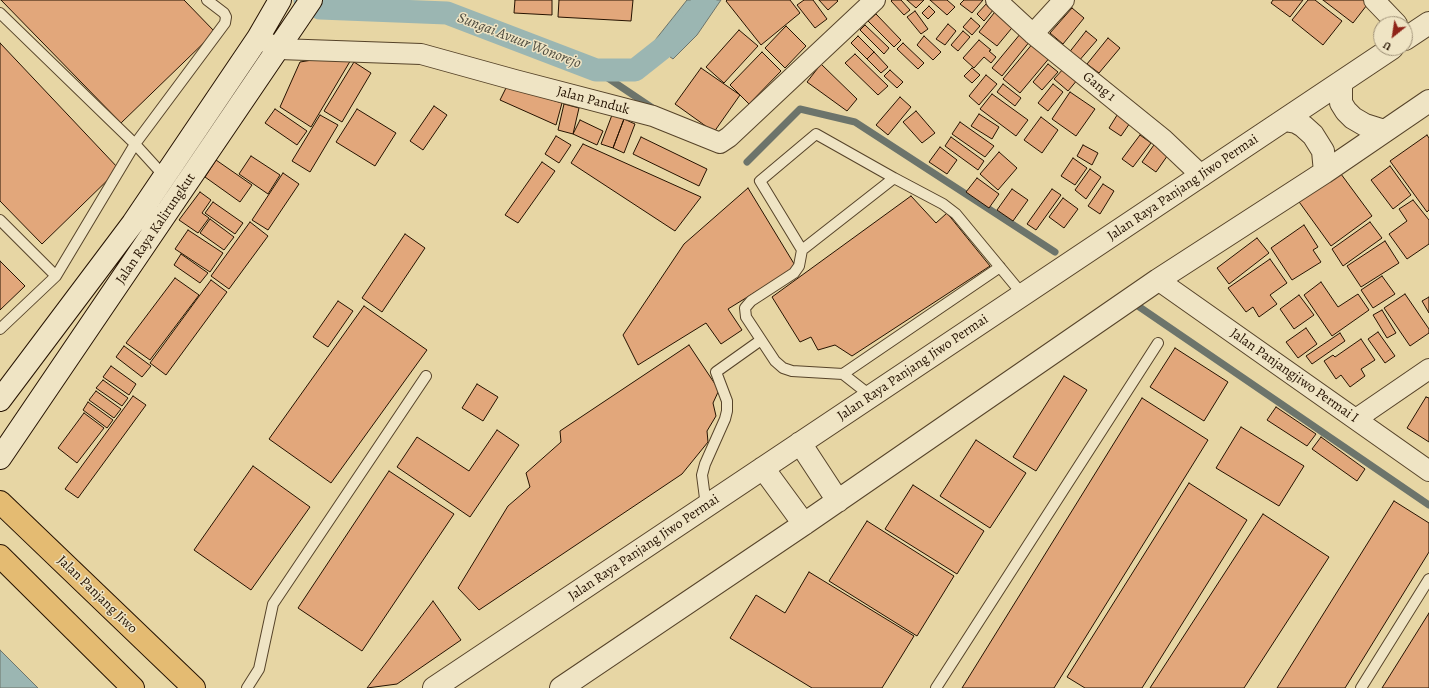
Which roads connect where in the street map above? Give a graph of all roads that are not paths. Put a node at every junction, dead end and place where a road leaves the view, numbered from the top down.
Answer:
1 (207, 0) edge
2 (280, 0) edge
3 (311, 0) edge
4 (875, 0) edge
5 (996, 0) edge
6 (1064, 0) edge
7 (1374, 0) edge
8 (0, 13) edge
9 (1386, 16) edge
10 (1429, 24) edge
11 (1413, 31) edge
12 (261, 33) junction
13 (1033, 34) junction
14 (282, 45) junction
15 (1375, 56) edge
16 (1341, 82) junction
17 (1429, 101) edge
18 (1285, 120) junction
19 (1384, 131) junction
20 (135, 144) junction
21 (1325, 172) junction
22 (1202, 176) junction
23 (165, 177) junction
24 (894, 178) junction
25 (0, 220) edge
26 (802, 250) junction
27 (1000, 267) junction
28 (56, 276) junction
29 (1158, 280) junction
30 (1023, 295) junction
31 (0, 329) edge
32 (761, 340) junction
33 (1158, 342) dead end
34 (1429, 369) edge
35 (843, 374) junction
36 (426, 376) dead end
37 (871, 396) junction
38 (0, 400) edge
39 (1356, 420) junction
40 (800, 443) junction
41 (0, 458) edge
42 (763, 468) junction
43 (1429, 471) edge
44 (838, 501) junction
45 (0, 502) edge
46 (706, 506) junction
47 (804, 524) junction
48 (0, 556) edge
49 (1429, 580) edge
50 (133, 688) edge
51 (194, 688) edge
52 (247, 688) edge
53 (434, 688) edge
54 (561, 688) edge
55 (936, 688) edge
56 (1361, 688) edge

1 - 20 lane
2 - 12 street, Jalan Raya Kalirungkut
3 - 14 street, Jalan Raya Kalirungkut
4 - 14 street, Jalan Panduk
5 - 13 street, Gang 1
6 - 13 street
7 - 9 street
8 - 20 lane
10 - 11 street, Jalan Raya Panjang Jiwo Permai
12 - 14 street, Jalan Panduk
12 - 23 street, Jalan Raya Kalirungkut
13 - 22 street, Gang 1
14 - 41 street, Jalan Raya Kalirungkut
15 - 16 street, Jalan Raya Panjang Jiwo Permai
16 - 18 street, Jalan Raya Panjang Jiwo Permai
16 - 19 street
17 - 19 street
18 - 21 street
18 - 22 street, Jalan Raya Panjang Jiwo Permai
19 - 21 street
20 - 23 lane
20 - 28 lane
21 - 29 street
22 - 30 street, Jalan Raya Panjang Jiwo Permai
23 - 38 street, Jalan Raya Kalirungkut
24 - 26 lane
24 - 26 lane
24 - 27 lane
25 - 28 lane
26 - 32 lane
27 - 30 lane
27 - 35 lane
28 - 31 lane
29 - 39 street, Jalan Panjangjiwo Permai I
29 - 44 street
30 - 37 street, Jalan Raya Panjang Jiwo Permai
32 - 35 lane
32 - 46 lane
33 - 55 lane
34 - 39 street
35 - 37 lane
36 - 52 lane
37 - 40 street, Jalan Raya Panjang Jiwo Permai
39 - 43 street, Jalan Panjangjiwo Permai I
40 - 42 street, Jalan Raya Panjang Jiwo Permai
40 - 44 street
42 - 46 street, Jalan Raya Panjang Jiwo Permai
42 - 47 street
44 - 47 street
45 - 51 main road, Jalan Panjang Jiwo
46 - 53 street, Jalan Raya Panjang Jiwo Permai
47 - 54 street
48 - 50 main road
49 - 56 lane

